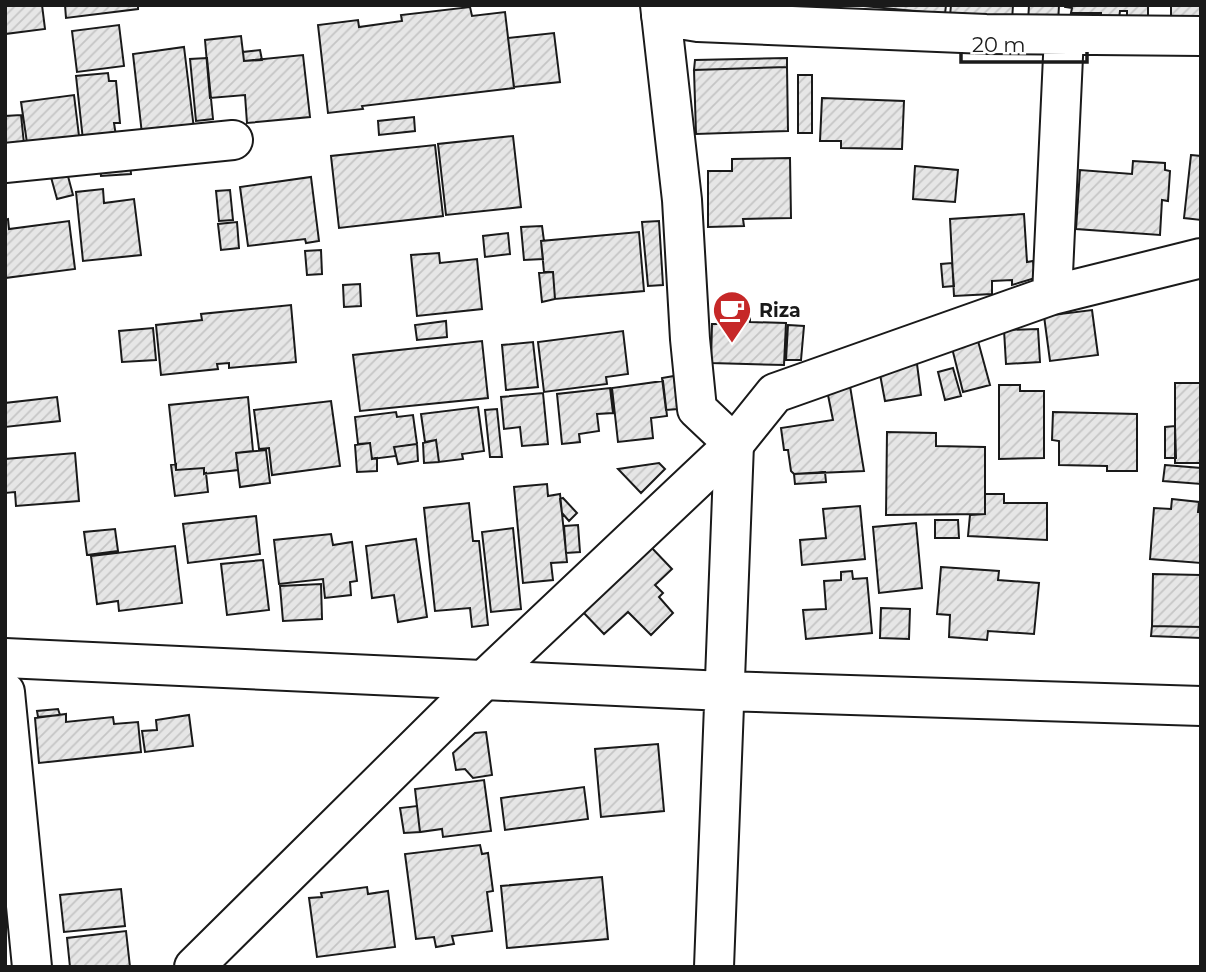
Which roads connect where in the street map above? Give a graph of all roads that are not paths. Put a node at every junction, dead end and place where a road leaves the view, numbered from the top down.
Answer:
1 (660, 11) edge
2 (1158, 20) edge
3 (1064, 35) junction
4 (1201, 36) edge
5 (233, 141) dead end
6 (5, 163) edge
7 (1201, 258) edge
8 (1052, 295) junction
9 (734, 444) junction
10 (5, 658) edge
11 (484, 680) junction
12 (724, 691) junction
13 (5, 692) edge
14 (1201, 706) edge
15 (32, 967) edge
16 (194, 967) edge
17 (714, 967) edge

1 - 3 street
1 - 9 street
2 - 3 street
2 - 4 street
3 - 8 street
5 - 6 street
7 - 8 street
8 - 9 street
9 - 11 street
9 - 12 street
10 - 11 street
11 - 12 street
11 - 16 street
12 - 14 street
12 - 17 street
13 - 15 street

